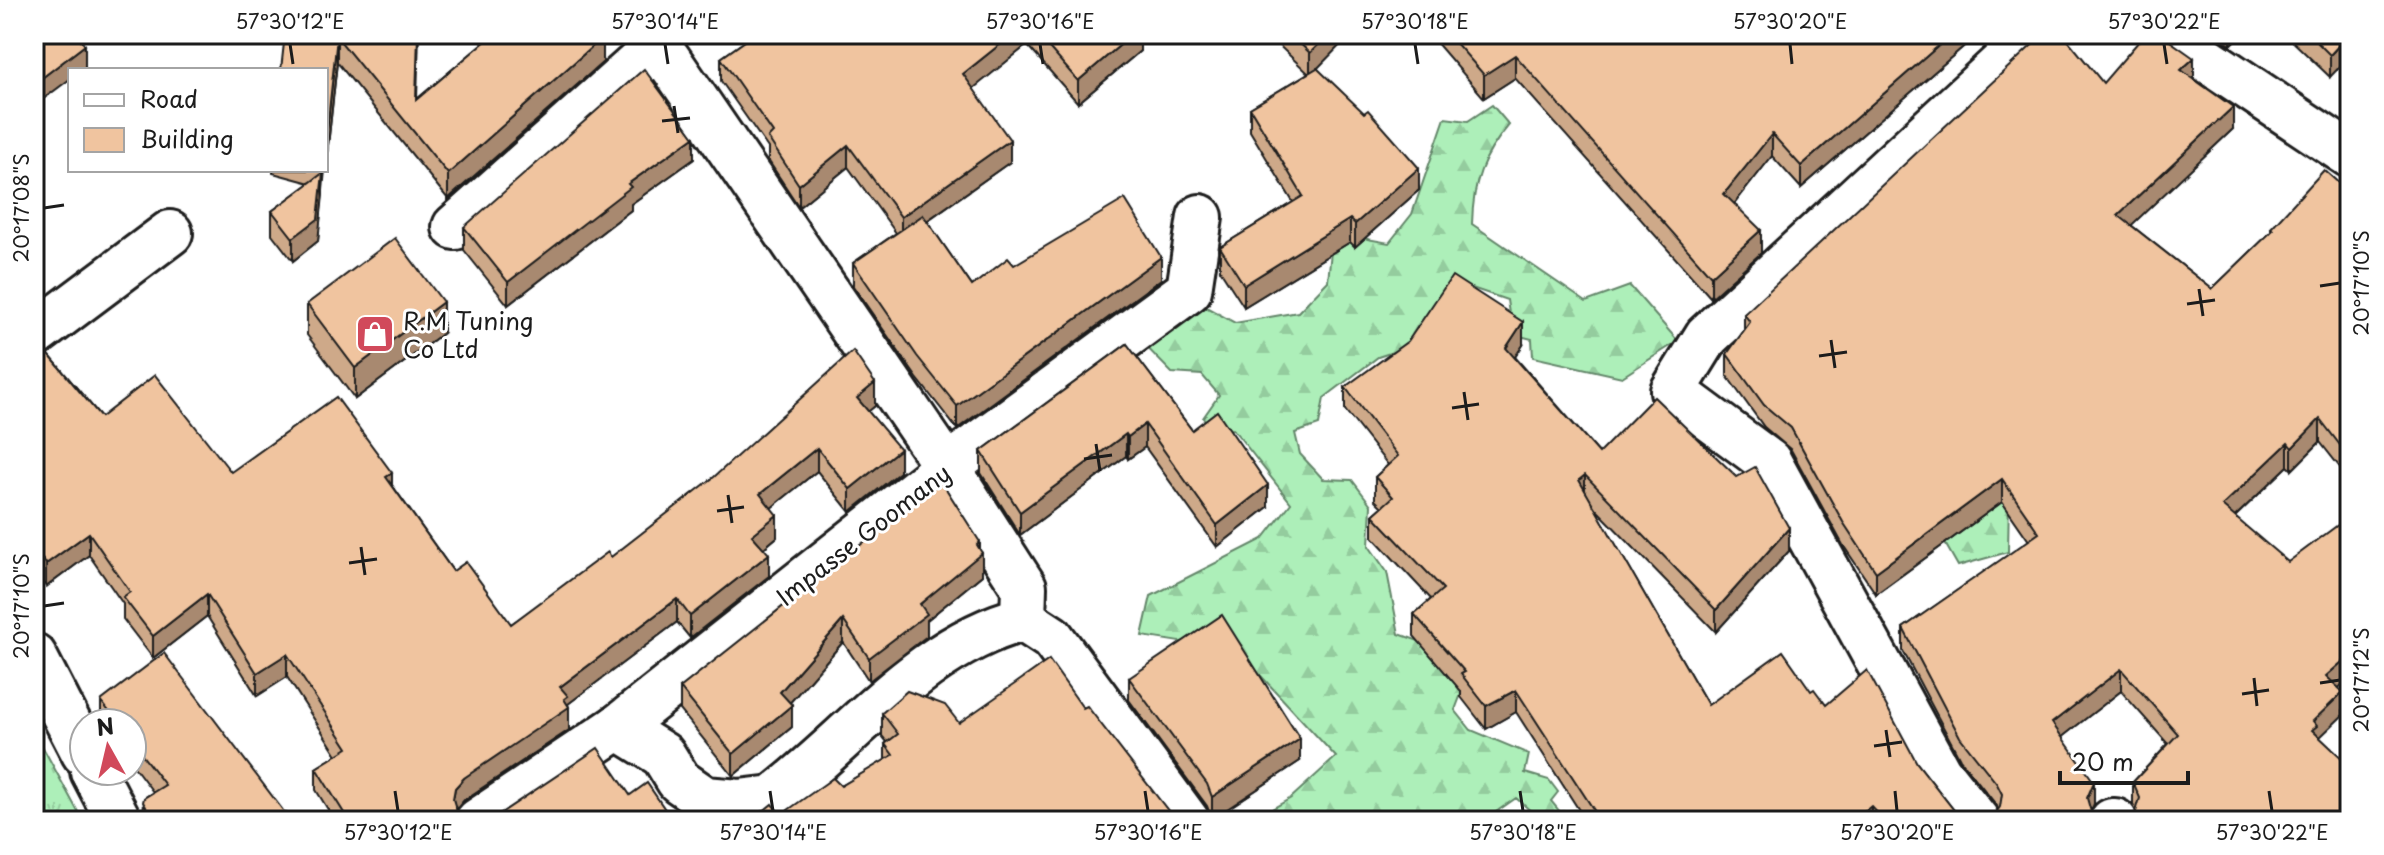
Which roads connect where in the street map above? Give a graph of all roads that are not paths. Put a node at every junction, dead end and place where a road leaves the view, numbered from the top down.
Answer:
1 (2034, 34) edge
2 (2169, 34) edge
3 (2350, 155) edge
4 (1200, 217) dead end
5 (455, 227) dead end
6 (170, 233) dead end
7 (34, 335) edge
8 (947, 467) junction
9 (1023, 619) junction
10 (35, 661) edge
11 (68, 723) edge
12 (618, 727) junction
13 (101, 787) edge
14 (119, 821) edge
15 (478, 821) edge
16 (1187, 821) edge
17 (1977, 821) edge

1 - 17 street
2 - 3 street
4 - 8 street, Impasse Goomany
5 - 8 street
6 - 7 street
8 - 9 street
8 - 12 street, Impasse Goomany
9 - 12 street
9 - 16 street
10 - 11 street
12 - 15 street, Impasse Goomany
13 - 14 street

